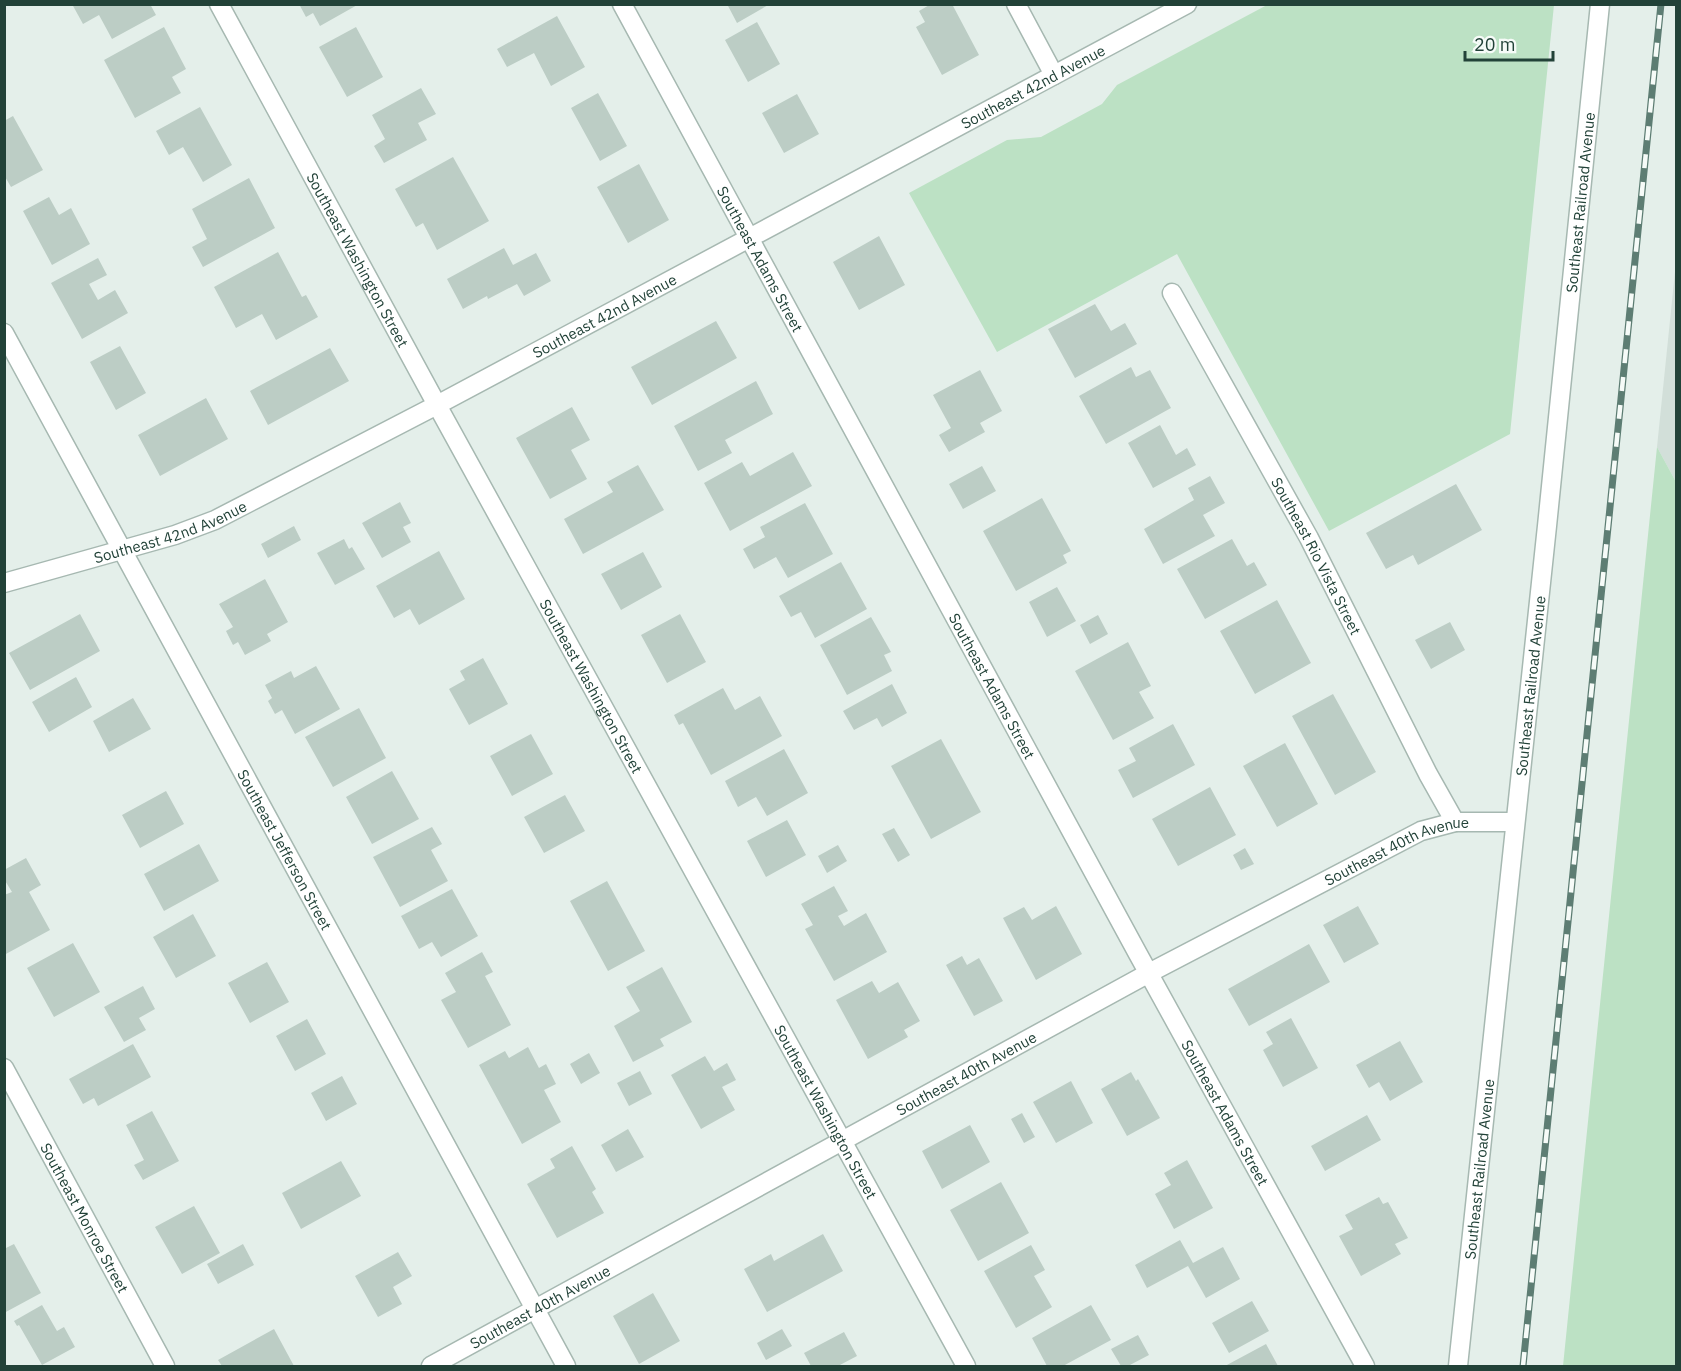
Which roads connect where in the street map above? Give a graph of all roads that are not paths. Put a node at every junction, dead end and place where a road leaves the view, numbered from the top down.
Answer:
1 (219, 4) edge
2 (622, 4) edge
3 (1016, 4) edge
4 (1187, 4) edge
5 (1600, 4) edge
6 (1054, 75) junction
7 (750, 238) junction
8 (1172, 293) dead end
9 (4, 333) edge
10 (437, 405) junction
11 (122, 550) junction
12 (4, 583) edge
13 (1455, 822) junction
14 (1515, 822) junction
15 (1149, 973) junction
16 (4, 1068) edge
17 (843, 1141) junction
18 (535, 1308) junction
19 (165, 1366) edge
20 (431, 1366) edge
21 (566, 1366) edge
22 (966, 1366) edge
23 (1365, 1366) edge
24 (1458, 1366) edge

1 - 10 street, Southeast Washington Street
2 - 7 street, Southeast Adams Street
3 - 6 street
4 - 6 street, Southeast 42nd Avenue
5 - 14 street, Southeast Railroad Avenue
6 - 7 street, Southeast 42nd Avenue
7 - 10 street, Southeast 42nd Avenue
7 - 15 street, Southeast Adams Street
8 - 13 street, Southeast Rio Vista Street
9 - 11 street, Southeast Jefferson Street
10 - 11 street, Southeast 42nd Avenue
10 - 17 street, Southeast Washington Street
11 - 12 street, Southeast 42nd Avenue
11 - 18 street, Southeast Jefferson Street
13 - 14 street, Southeast 40th Avenue
13 - 15 street, Southeast 40th Avenue
14 - 24 street, Southeast Railroad Avenue
15 - 17 street, Southeast 40th Avenue
15 - 23 street, Southeast Adams Street
16 - 19 street, Southeast Monroe Street
17 - 18 street, Southeast 40th Avenue
17 - 22 street, Southeast Washington Street
18 - 20 street, Southeast 40th Avenue
18 - 21 street, Southeast Jefferson Street

